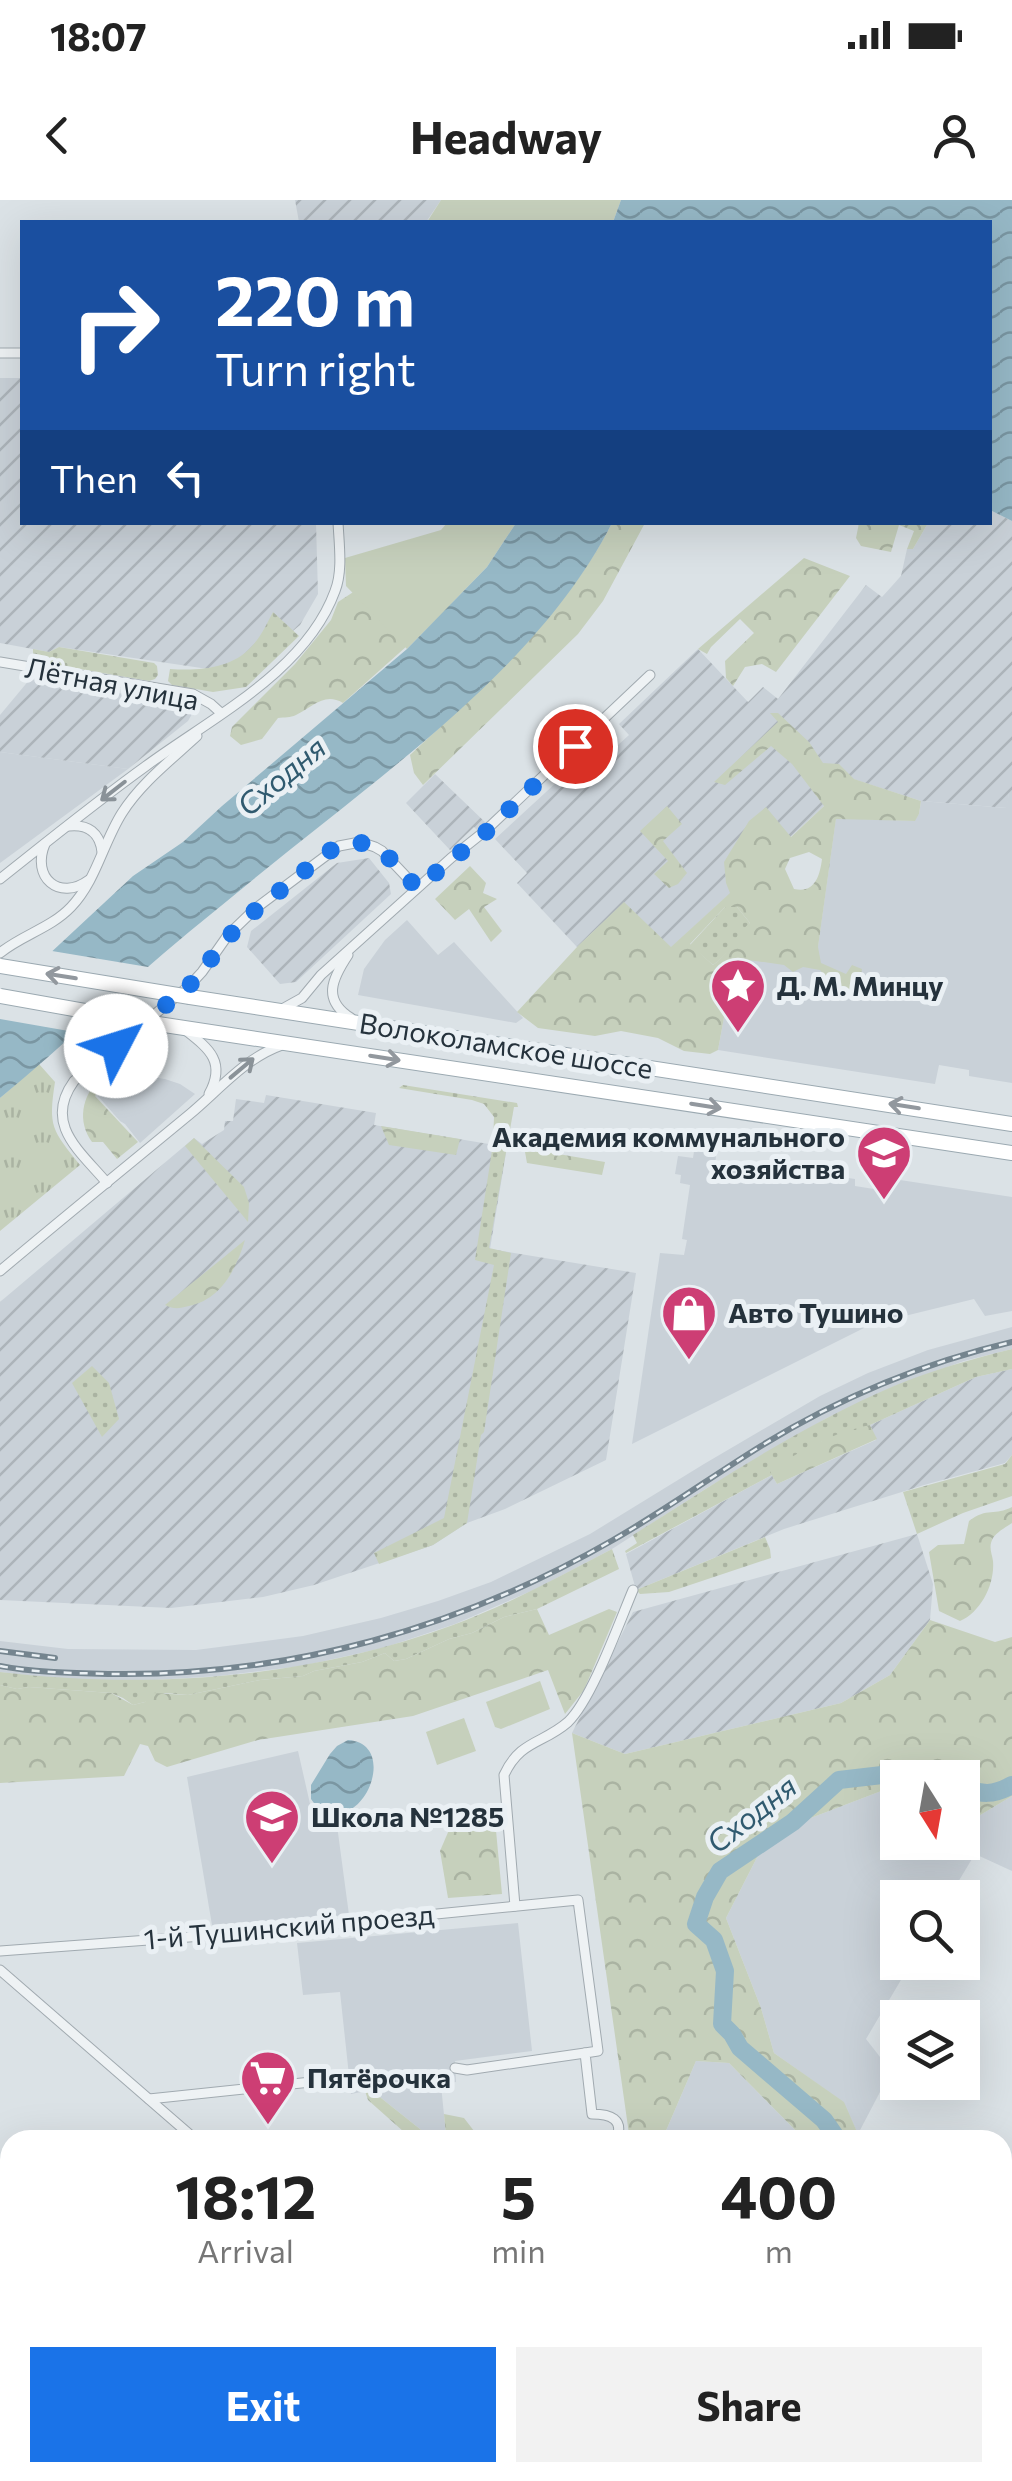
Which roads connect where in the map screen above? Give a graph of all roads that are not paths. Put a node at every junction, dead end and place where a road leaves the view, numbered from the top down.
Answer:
1 (338, 525) edge
2 (0, 662) edge
3 (650, 675) dead end
4 (220, 714) junction
5 (67, 826) junction
6 (44, 844) junction
7 (102, 855) junction
8 (91, 878) junction
9 (0, 879) edge
10 (417, 888) junction
11 (354, 944) junction
12 (0, 953) edge
13 (0, 966) edge
14 (0, 996) edge
15 (276, 1011) junction
16 (366, 1024) junction
17 (183, 1028) junction
18 (288, 1043) junction
19 (202, 1104) junction
20 (1012, 1121) edge
21 (1012, 1153) edge
22 (106, 1183) junction
23 (0, 1271) edge
24 (633, 1590) dead end
25 (515, 1906) junction
26 (0, 1950) edge
27 (0, 1970) edge
28 (585, 2053) junction
29 (455, 2068) dead end
30 (350, 2078) dead end
31 (150, 2099) junction
32 (185, 2130) edge
33 (620, 2130) edge

1 - 4 street
2 - 4 street, Лётная улица
3 - 10 street
4 -> 5 street
4 - 7 street
5 - 6 street
5 - 7 street
6 - 8 street
6 - 9 street
7 - 8 street
8 - 12 street
10 - 11 street
10 - 22 street
11 - 15 street
11 - 16 street
15 -> 13 main road, Волоколамское шоссе, bridge
14 - 17 main road, Волоколамское шоссе, bridge
15 - 16 main road, Волоколамское шоссе
20 -> 16 main road, Волоколамское шоссе
17 - 18 main road, Волоколамское шоссе
17 - 19 street
19 -> 18 street
18 -> 21 main road, Волоколамское шоссе
19 - 22 street
22 - 23 street
24 - 25 street
25 - 26 street, 1-й Тушинский проезд
25 - 28 street, 1-й Тушинский проезд
27 - 31 street
28 - 29 street
28 - 33 street
30 - 31 street
31 - 32 street

